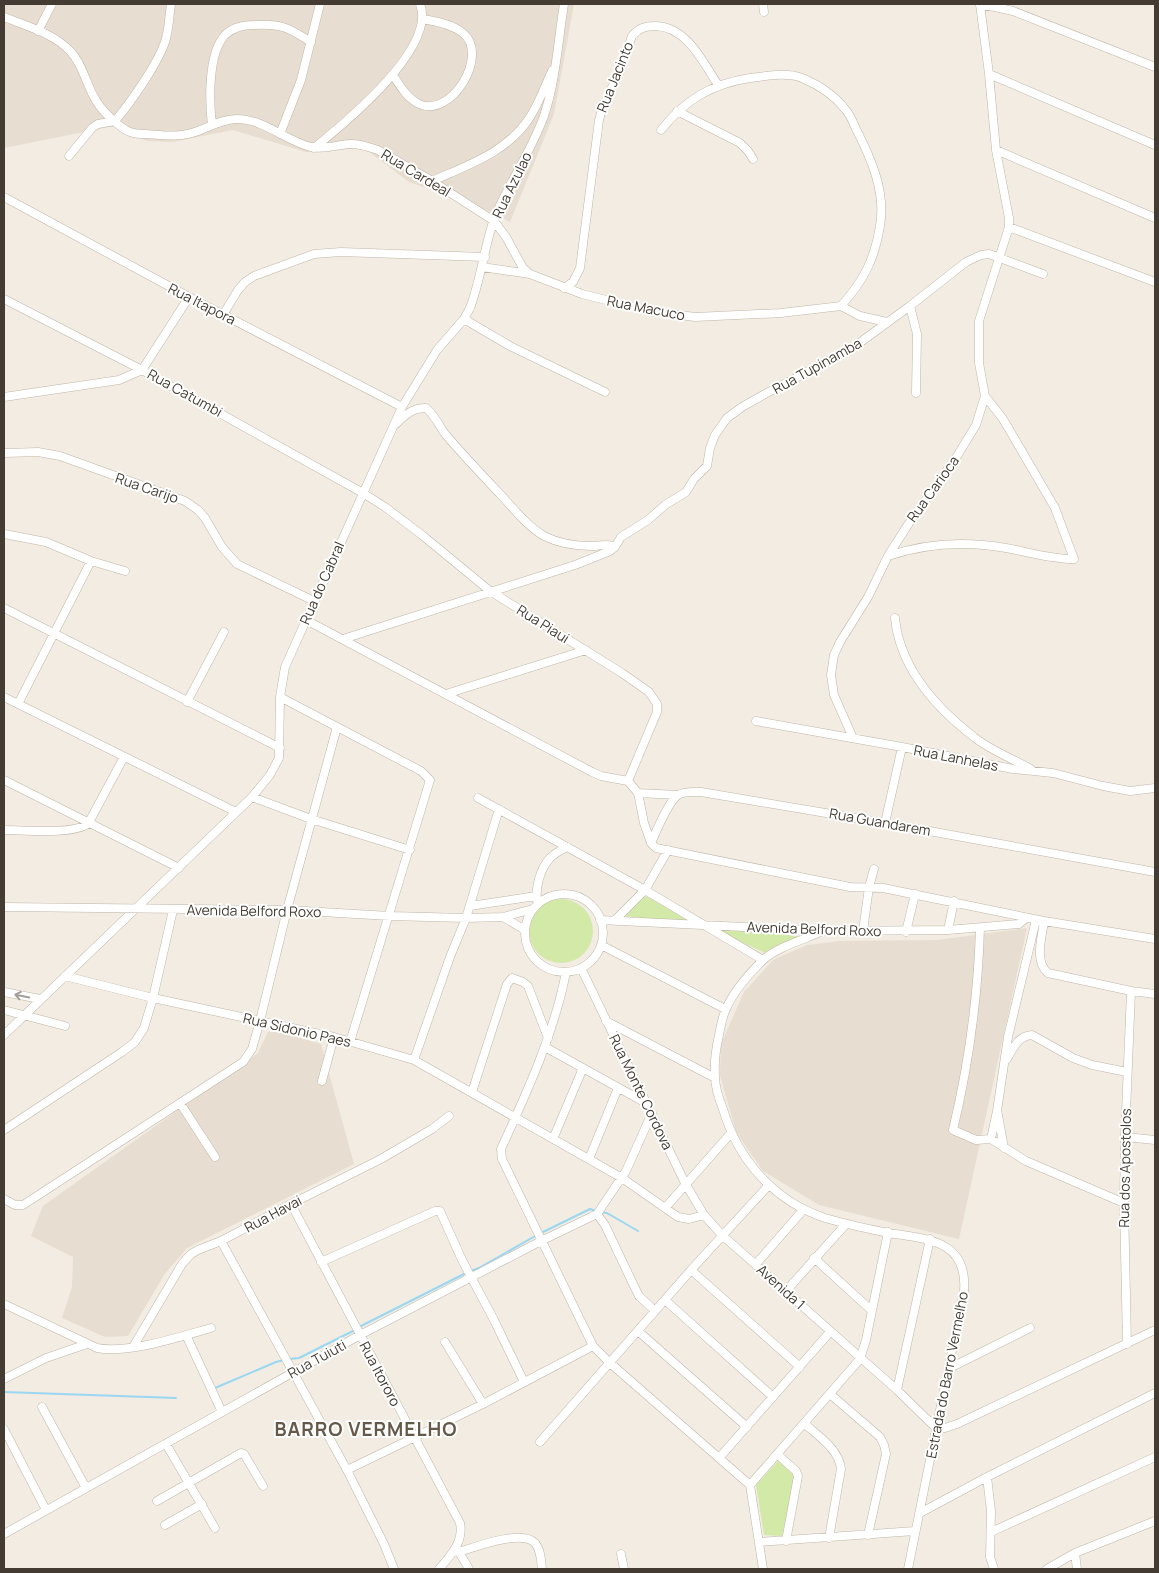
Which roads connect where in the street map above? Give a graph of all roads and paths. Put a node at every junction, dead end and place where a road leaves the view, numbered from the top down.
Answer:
1 (52, 4) edge
2 (170, 4) edge
3 (320, 4) edge
4 (421, 4) edge
5 (564, 4) edge
6 (980, 5) edge
7 (4, 17) edge
8 (422, 19) junction
9 (38, 31) junction
10 (311, 42) junction
11 (555, 64) junction
12 (1155, 67) edge
13 (989, 74) junction
14 (393, 76) junction
15 (718, 85) junction
16 (677, 111) junction
17 (115, 121) junction
18 (212, 124) junction
19 (661, 130) dead end
20 (280, 134) junction
21 (1155, 145) edge
22 (314, 148) junction
23 (996, 150) junction
24 (69, 156) dead end
25 (753, 160) dead end
26 (432, 181) junction
27 (4, 197) edge
28 (1155, 218) edge
29 (494, 221) junction
30 (1009, 227) junction
31 (485, 257) junction
32 (998, 258) junction
33 (482, 266) junction
34 (530, 274) junction
35 (1043, 274) dead end
36 (1155, 282) edge
37 (564, 288) junction
38 (189, 298) junction
39 (4, 299) edge
40 (14, 304) junction
41 (841, 306) junction
42 (910, 306) junction
43 (4, 308) edge
44 (223, 315) junction
45 (464, 319) junction
46 (887, 322) junction
47 (142, 370) junction
48 (605, 392) dead end
49 (916, 393) dead end
50 (986, 396) junction
51 (4, 397) edge
52 (402, 407) junction
53 (392, 429) junction
54 (4, 453) edge
55 (363, 493) junction
56 (4, 534) edge
57 (615, 547) junction
58 (888, 556) junction
59 (91, 561) junction
60 (125, 571) dead end
61 (490, 591) junction
62 (314, 601) junction
63 (4, 608) edge
64 (895, 618) dead end
65 (306, 620) junction
66 (224, 632) dead end
67 (53, 633) junction
68 (343, 638) junction
69 (586, 650) junction
70 (446, 694) junction
71 (4, 697) edge
72 (280, 697) junction
73 (188, 702) junction
74 (18, 704) junction
75 (756, 721) dead end
76 (337, 728) junction
77 (854, 738) junction
78 (902, 747) junction
79 (280, 748) junction
80 (124, 757) junction
81 (1032, 770) junction
82 (4, 780) edge
83 (628, 781) junction
84 (1155, 788) edge
85 (638, 792) junction
86 (678, 795) junction
87 (252, 797) junction
88 (478, 798) dead end
89 (499, 810) junction
90 (236, 812) junction
91 (311, 819) junction
92 (885, 823) junction
93 (88, 824) junction
94 (4, 830) edge
95 (651, 843) junction
96 (567, 847) junction
97 (410, 850) junction
98 (668, 850) junction
99 (179, 868) junction
100 (874, 869) dead end
101 (1155, 872) edge
102 (869, 888) junction
103 (645, 890) junction
104 (915, 894) junction
105 (954, 901) junction
106 (536, 903) junction
107 (470, 906) junction
108 (4, 907) edge
109 (135, 909) junction
110 (173, 910) junction
111 (287, 910) junction
112 (390, 916) junction
113 (504, 917) junction
114 (466, 918) junction
115 (1026, 918) junction
116 (600, 920) junction
117 (615, 920) junction
118 (1040, 921) junction
119 (701, 924) junction
120 (980, 928) junction
121 (525, 930) junction
122 (948, 930) junction
123 (824, 931) junction
124 (863, 931) junction
125 (906, 932) junction
126 (1155, 939) edge
127 (601, 945) junction
128 (763, 960) junction
129 (581, 968) junction
130 (566, 972) junction
131 (65, 976) junction
132 (1131, 991) junction
133 (4, 992) edge
134 (1155, 994) edge
135 (153, 998) junction
136 (40, 999) junction
137 (725, 1009) junction
138 (4, 1010) edge
139 (25, 1015) junction
140 (260, 1020) junction
141 (606, 1020) junction
142 (65, 1026) dead end
143 (4, 1035) edge
144 (334, 1037) junction
145 (548, 1038) junction
146 (350, 1042) junction
147 (544, 1047) junction
148 (414, 1060) junction
149 (1005, 1062) junction
150 (583, 1068) junction
151 (1128, 1072) junction
152 (715, 1078) junction
153 (322, 1081) dead end
154 (618, 1088) junction
155 (472, 1092) junction
156 (180, 1103) junction
157 (647, 1103) junction
158 (998, 1111) junction
159 (652, 1113) junction
160 (449, 1116) dead end
161 (515, 1118) junction
162 (4, 1130) edge
163 (731, 1133) junction
164 (1125, 1137) junction
165 (553, 1139) junction
166 (991, 1139) junction
167 (1155, 1140) edge
168 (1004, 1148) junction
169 (215, 1156) dead end
170 (589, 1159) junction
171 (622, 1178) junction
172 (685, 1183) junction
173 (769, 1185) junction
174 (4, 1199) edge
175 (1124, 1203) junction
176 (291, 1204) junction
177 (666, 1207) junction
178 (804, 1209) junction
179 (599, 1211) junction
180 (704, 1214) junction
181 (846, 1224) junction
182 (888, 1232) junction
183 (722, 1235) junction
184 (540, 1238) junction
185 (930, 1239) junction
186 (221, 1241) junction
187 (814, 1258) junction
188 (322, 1262) junction
189 (756, 1264) junction
190 (691, 1270) junction
191 (469, 1273) junction
192 (786, 1291) junction
193 (665, 1300) junction
194 (4, 1304) edge
195 (871, 1310) junction
196 (655, 1311) junction
197 (211, 1328) dead end
198 (1030, 1328) dead end
199 (1155, 1330) edge
200 (638, 1331) junction
201 (358, 1332) junction
202 (830, 1332) junction
203 (186, 1335) junction
204 (445, 1342) dead end
205 (87, 1344) junction
206 (1127, 1344) junction
207 (592, 1346) junction
208 (134, 1347) junction
209 (860, 1358) junction
210 (610, 1363) junction
211 (800, 1367) junction
212 (948, 1369) junction
213 (292, 1372) junction
214 (4, 1379) edge
215 (524, 1382) junction
216 (897, 1390) junction
217 (1155, 1393) edge
218 (830, 1394) junction
219 (773, 1397) junction
220 (483, 1404) junction
221 (42, 1408) dead end
222 (222, 1412) junction
223 (804, 1423) junction
224 (747, 1427) junction
225 (4, 1429) edge
226 (937, 1429) junction
227 (414, 1439) junction
228 (540, 1442) dead end
229 (166, 1444) junction
230 (777, 1454) junction
231 (1155, 1457) edge
232 (719, 1458) junction
233 (347, 1470) junction
234 (987, 1477) junction
235 (188, 1482) junction
236 (750, 1485) junction
237 (263, 1486) dead end
238 (86, 1488) junction
239 (158, 1501) dead end
240 (202, 1504) junction
241 (46, 1510) junction
242 (920, 1513) junction
243 (1155, 1521) edge
244 (165, 1525) dead end
245 (215, 1528) dead end
246 (916, 1531) junction
247 (992, 1532) junction
248 (4, 1534) edge
249 (868, 1535) junction
250 (829, 1538) junction
251 (786, 1541) junction
252 (760, 1542) junction
253 (457, 1551) junction
254 (1075, 1553) junction
255 (620, 1554) dead end
256 (394, 1569) edge
257 (439, 1569) edge
258 (469, 1569) edge
259 (542, 1569) edge
260 (624, 1569) edge
261 (763, 1569) edge
262 (908, 1569) edge
263 (994, 1569) edge
264 (1046, 1569) edge
265 (1077, 1569) edge

1 - 9 street
2 - 17 street
3 - 10 street
4 - 8 street
5 - 11 street, Rua Azulao
6 - 12 street
6 - 13 street
7 - 9 street, Rua Cardeal
8 - 14 street
8 - 14 street
9 - 17 street, Rua Cardeal
10 - 18 street
10 - 20 street
11 - 26 street
11 - 29 street, Rua Azulao
13 - 21 street
13 - 23 street
14 - 22 street
15 - 16 street
15 - 37 street, Rua Jacinto
15 - 41 street
16 - 19 street
16 - 25 street
17 - 18 street, Rua Cardeal
17 - 24 street
18 - 20 street, Rua Cardeal
20 - 22 street, Rua Cardeal
22 - 26 street, Rua Cardeal
23 - 28 street
23 - 30 street
26 - 29 street, Rua Cardeal
27 - 38 street, Rua Itapora
29 - 31 street, Rua Azulao
29 - 34 street
30 - 32 street, Rua Carioca
30 - 36 street
31 - 33 street, Rua Azulao
31 - 44 street
32 - 35 street, Rua Tupinamba
32 - 42 street, Rua Tupinamba
32 - 50 street, Rua Carioca
33 - 34 street, Rua Macuco
33 - 45 street, Rua Azulao
34 - 37 street, Rua Macuco
37 - 41 street, Rua Macuco
38 - 44 street, Rua Itapora
38 - 47 street
39 - 40 street, Rua Catumbi
40 - 43 street
40 - 47 street, Rua Catumbi
41 - 46 street
42 - 46 street, Rua Tupinamba
42 - 49 street
44 - 52 street, Rua Itapora
45 - 48 street
45 - 52 street, Rua Azulao
46 - 57 street, Rua Tupinamba
47 - 51 street
47 - 55 street, Rua Catumbi
50 - 58 street, Rua Carioca
50 - 58 street
52 - 53 street, Rua do Cabral
53 - 55 street, Rua do Cabral
53 - 57 street
54 - 62 street, Rua Carijo
55 - 61 street, Rua Piaui
55 - 62 street, Rua do Cabral
56 - 59 street
57 - 61 street
58 - 77 street, Rua Carioca
59 - 60 street
59 - 67 street
61 - 68 street
61 - 69 street, Rua Piaui
62 - 65 street, Rua do Cabral
63 - 67 street
64 - 81 street
65 - 68 street
65 - 72 street, Rua do Cabral
66 - 73 street
67 - 73 street
67 - 74 street
68 - 70 street
69 - 70 street
69 - 83 street, Rua Piaui
70 - 83 street
71 - 74 street
72 - 76 street
72 - 79 street, Rua do Cabral
73 - 79 street
74 - 80 street
75 - 77 street, Rua Lanhelas
76 - 91 street
76 - 97 street
77 - 78 street, Rua Lanhelas
78 - 81 street, Rua Lanhelas
78 - 92 street
79 - 87 street, Rua do Cabral
80 - 90 street
80 - 93 street
81 - 84 street, Rua Lanhelas
82 - 93 street
83 - 85 street
85 - 86 street
85 - 95 street
86 - 92 street, Rua Guandarem
86 - 95 street
87 - 90 street
87 - 91 street
88 - 89 street
89 - 96 street
89 - 107 street
90 - 99 street
91 - 97 street
91 - 111 street
92 - 101 street, Rua Guandarem
93 - 94 street
93 - 99 street
95 - 98 street
96 - 103 street
96 - 106 street
97 - 112 street
98 - 102 street
98 - 103 street
99 - 109 street
100 - 102 street
102 - 104 street
102 - 124 street
103 - 117 street
103 - 119 street
104 - 105 street
104 - 125 street
105 - 115 street
105 - 122 street
106 - 107 street
106 - 113 street, Avenida Belford Roxo
106 - 116 street, Avenida Belford Roxo
106 - 121 street
107 - 114 street
108 - 109 street, Avenida Belford Roxo
109 - 110 street, Avenida Belford Roxo
109 - 131 street
110 - 111 street, Avenida Belford Roxo
110 - 135 street
111 - 112 street, Avenida Belford Roxo
111 - 140 street
112 - 114 street, Avenida Belford Roxo
112 - 146 street
113 - 114 street, Avenida Belford Roxo
113 - 121 street
114 - 148 street
115 - 118 street
115 - 120 street, Avenida Belford Roxo
116 - 117 street, Avenida Belford Roxo
116 - 127 street
117 - 119 street, Avenida Belford Roxo
118 - 126 street
118 - 132 street
118 - 149 street
119 - 123 street, Avenida Belford Roxo
119 - 128 street
120 - 122 street, Avenida Belford Roxo
120 - 166 street
121 - 130 street
122 - 125 street, Avenida Belford Roxo
123 - 124 street, Avenida Belford Roxo
123 - 128 street, Estrada do Barro Vermelho
124 - 125 street, Avenida Belford Roxo
127 - 129 street
127 - 137 street
128 - 137 street, Estrada do Barro Vermelho
129 - 130 street
129 - 141 street, Rua Monte Cordova
130 - 145 street
131 - 135 street, Rua Sidonio Paes
131 - 136 street
132 - 134 street
132 - 151 street, Rua dos Apostolos
136 -> 133 street
135 - 140 street, Rua Sidonio Paes
135 - 162 street
136 - 139 street
137 - 152 street, Estrada do Barro Vermelho
138 - 139 street
139 - 142 street
139 - 143 street
140 - 144 street, Rua Sidonio Paes
140 - 156 street
141 - 152 street
141 - 157 street, Rua Monte Cordova
144 - 146 street, Rua Sidonio Paes
144 - 153 street
145 - 147 street
145 - 155 street
146 - 148 street, Rua Sidonio Paes
147 - 150 street
147 - 161 street
148 - 155 street, Rua Sidonio Paes
149 - 151 street
149 - 158 street
150 - 154 street
150 - 165 street
151 - 164 street, Rua dos Apostolos
152 - 163 street, Estrada do Barro Vermelho
154 - 157 street
154 - 170 street
155 - 161 street, Rua Sidonio Paes
156 - 169 street
156 - 174 street
157 - 159 street, Rua Monte Cordova
158 - 166 street
158 - 168 street
159 - 171 street
159 - 172 street, Rua Monte Cordova
160 - 176 street, Rua Havai
161 - 165 street, Rua Sidonio Paes
161 - 184 street
163 - 172 street
163 - 173 street, Estrada do Barro Vermelho
164 - 167 street
164 - 175 street, Rua dos Apostolos
165 - 170 street, Rua Sidonio Paes
166 - 168 street
168 - 175 street
170 - 171 street, Rua Sidonio Paes
171 - 177 street, Rua Sidonio Paes
171 - 179 street
172 - 177 street
172 - 180 street, Rua Monte Cordova
173 - 178 street, Estrada do Barro Vermelho
173 - 183 street
175 - 206 street, Rua dos Apostolos
176 - 186 street, Rua Havai
176 - 188 street, Rua Itororo
177 - 180 street, Rua Sidonio Paes
178 - 181 street, Estrada do Barro Vermelho
178 - 189 street
179 - 184 street, Rua Tuiuti
179 - 196 street
180 - 183 street, Avenida 1
181 - 182 street, Estrada do Barro Vermelho
181 - 187 street
182 - 185 street, Estrada do Barro Vermelho
182 - 195 street
183 - 189 street, Avenida 1
183 - 190 street
184 - 191 street, Rua Tuiuti
184 - 207 street
185 - 212 street, Estrada do Barro Vermelho
185 - 216 street
186 - 208 street, Rua Havai
186 - 213 street
187 - 192 street
187 - 195 street
188 - 191 street
188 - 201 street, Rua Itororo
189 - 192 street, Avenida 1
190 - 193 street
190 - 211 street
191 - 201 street, Rua Tuiuti
191 - 215 street
192 - 202 street, Avenida 1
193 - 196 street
193 - 219 street
194 - 205 street
195 - 209 street
196 - 200 street
197 - 203 street
198 - 212 street
199 - 206 street
200 - 210 street
200 - 224 street
201 - 213 street, Rua Tuiuti
201 - 227 street, Rua Itororo
202 - 209 street, Avenida 1
202 - 211 street
203 - 208 street
203 - 222 street
204 - 220 street
205 - 208 street
205 - 214 street
206 - 226 street
207 - 210 street
207 - 215 street
209 - 216 street, Avenida 1
209 - 218 street
210 - 228 street
210 - 232 street
211 - 219 street
212 - 226 street, Estrada do Barro Vermelho
213 - 222 street, Rua Tuiuti
213 - 233 street
215 - 220 street
216 - 226 street, Avenida 1
217 - 234 street
218 - 223 street
218 - 249 street
219 - 224 street
220 - 227 street
221 - 238 street
222 - 229 street, Rua Tuiuti
223 - 230 street
223 - 250 street
224 - 232 street
225 - 241 street
226 - 242 street, Estrada do Barro Vermelho
227 - 233 street
227 - 253 street, Rua Itororo
229 - 235 street
229 - 238 street, Rua Tuiuti
230 - 236 street
230 - 251 street
231 - 247 street
232 - 236 street
233 - 256 street
234 - 242 street
234 - 247 street
235 - 237 street
235 - 239 street
235 - 240 street
236 - 252 street
238 - 241 street, Rua Tuiuti
240 - 244 street
240 - 245 street
241 - 248 street, Rua Tuiuti
242 - 246 street, Estrada do Barro Vermelho
243 - 254 street
246 - 249 street
246 - 262 street, Estrada do Barro Vermelho
247 - 263 street
249 - 250 street
250 - 251 street
251 - 252 street
252 - 261 street
253 - 257 street, Rua Itororo
253 - 258 street
253 - 259 street
254 - 264 street
254 - 265 street
255 - 260 street

